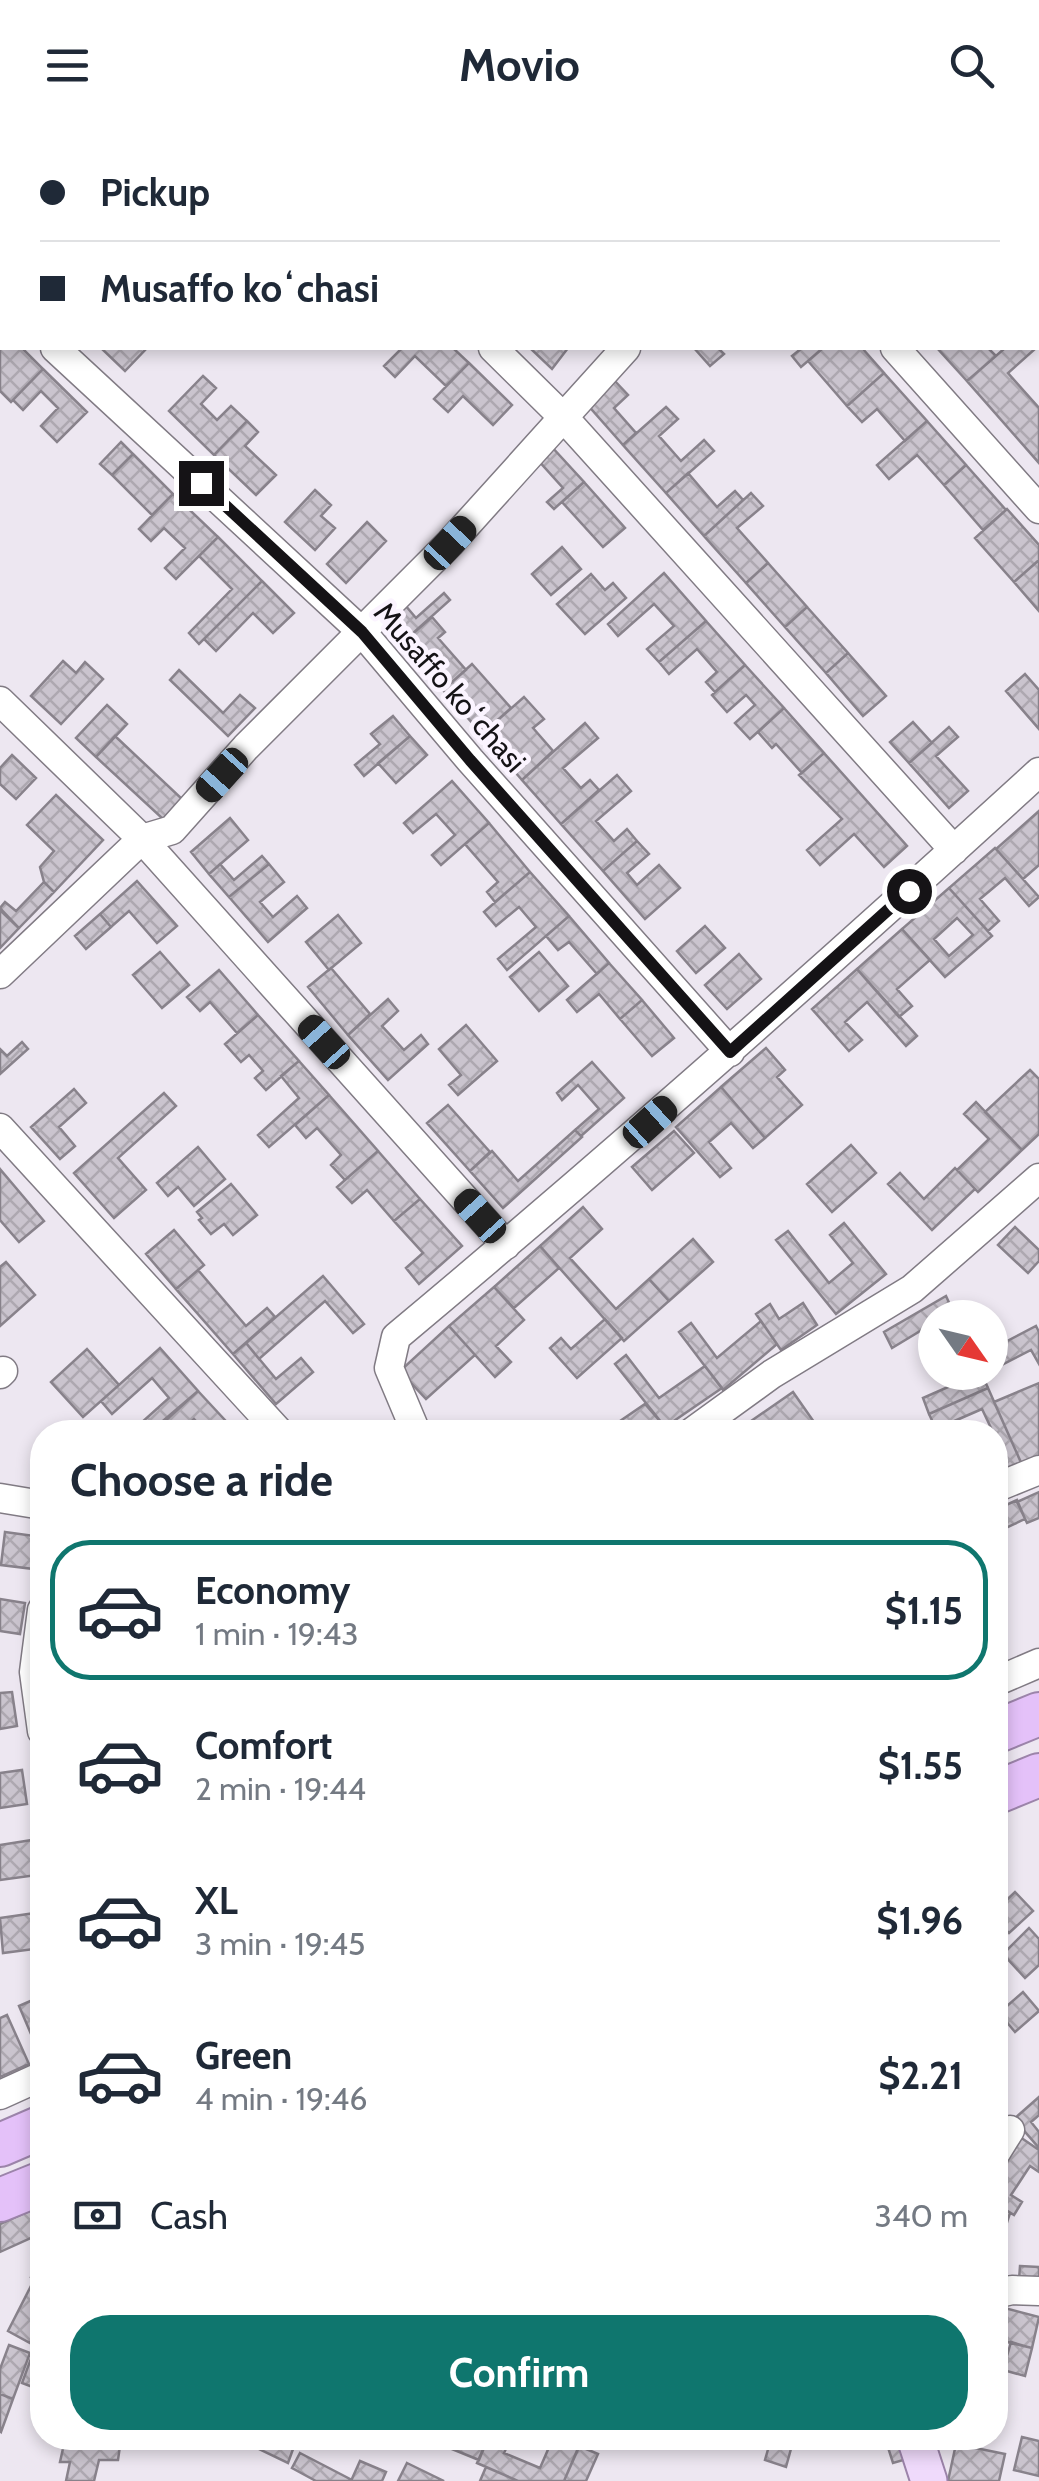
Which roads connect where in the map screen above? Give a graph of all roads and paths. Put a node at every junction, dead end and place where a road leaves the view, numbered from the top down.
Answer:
1 (57, 350) edge
2 (495, 350) edge
3 (624, 350) edge
4 (896, 350) edge
5 (565, 418) junction
6 (1039, 509) edge
7 (362, 632) junction
8 (0, 701) edge
9 (1039, 772) edge
10 (142, 839) junction
11 (954, 850) junction
12 (0, 974) edge
13 (730, 1052) junction
14 (0, 1128) edge
15 (1039, 1178) edge
16 (506, 1245) junction
17 (268, 1420) edge
18 (411, 1420) edge
19 (709, 1420) edge
20 (1039, 1470) edge
21 (1008, 1483) edge
22 (0, 1498) edge
23 (30, 1504) edge
24 (1039, 1662) edge
25 (1008, 1676) edge
26 (1039, 1714) edge
27 (1008, 1727) edge
28 (1039, 1774) edge
29 (1008, 1787) edge
30 (30, 2081) edge
31 (0, 2095) edge
32 (1010, 2130) dead end
33 (30, 2132) edge
34 (1008, 2133) edge
35 (0, 2145) edge
36 (30, 2188) edge
37 (0, 2200) edge
38 (1008, 2291) edge
39 (1039, 2291) edge
40 (919, 2450) edge
41 (929, 2481) edge

1 - 7 street, Musaffo koʻchasi
2 - 5 street
3 - 5 street
4 - 6 street
5 - 7 street
5 - 11 street
7 - 10 street
7 - 13 street, Musaffo koʻchasi
8 - 10 street
9 - 11 street
10 - 12 street
10 - 16 street
11 - 13 street
13 - 16 street
14 - 17 street
15 - 19 street
16 - 18 street
20 - 21 street
22 - 23 street
24 - 25 street
26 - 27 highway
28 - 29 highway
30 - 31 street
32 - 34 street
33 - 35 highway
36 - 37 highway
38 - 39 street
40 - 41 main road

